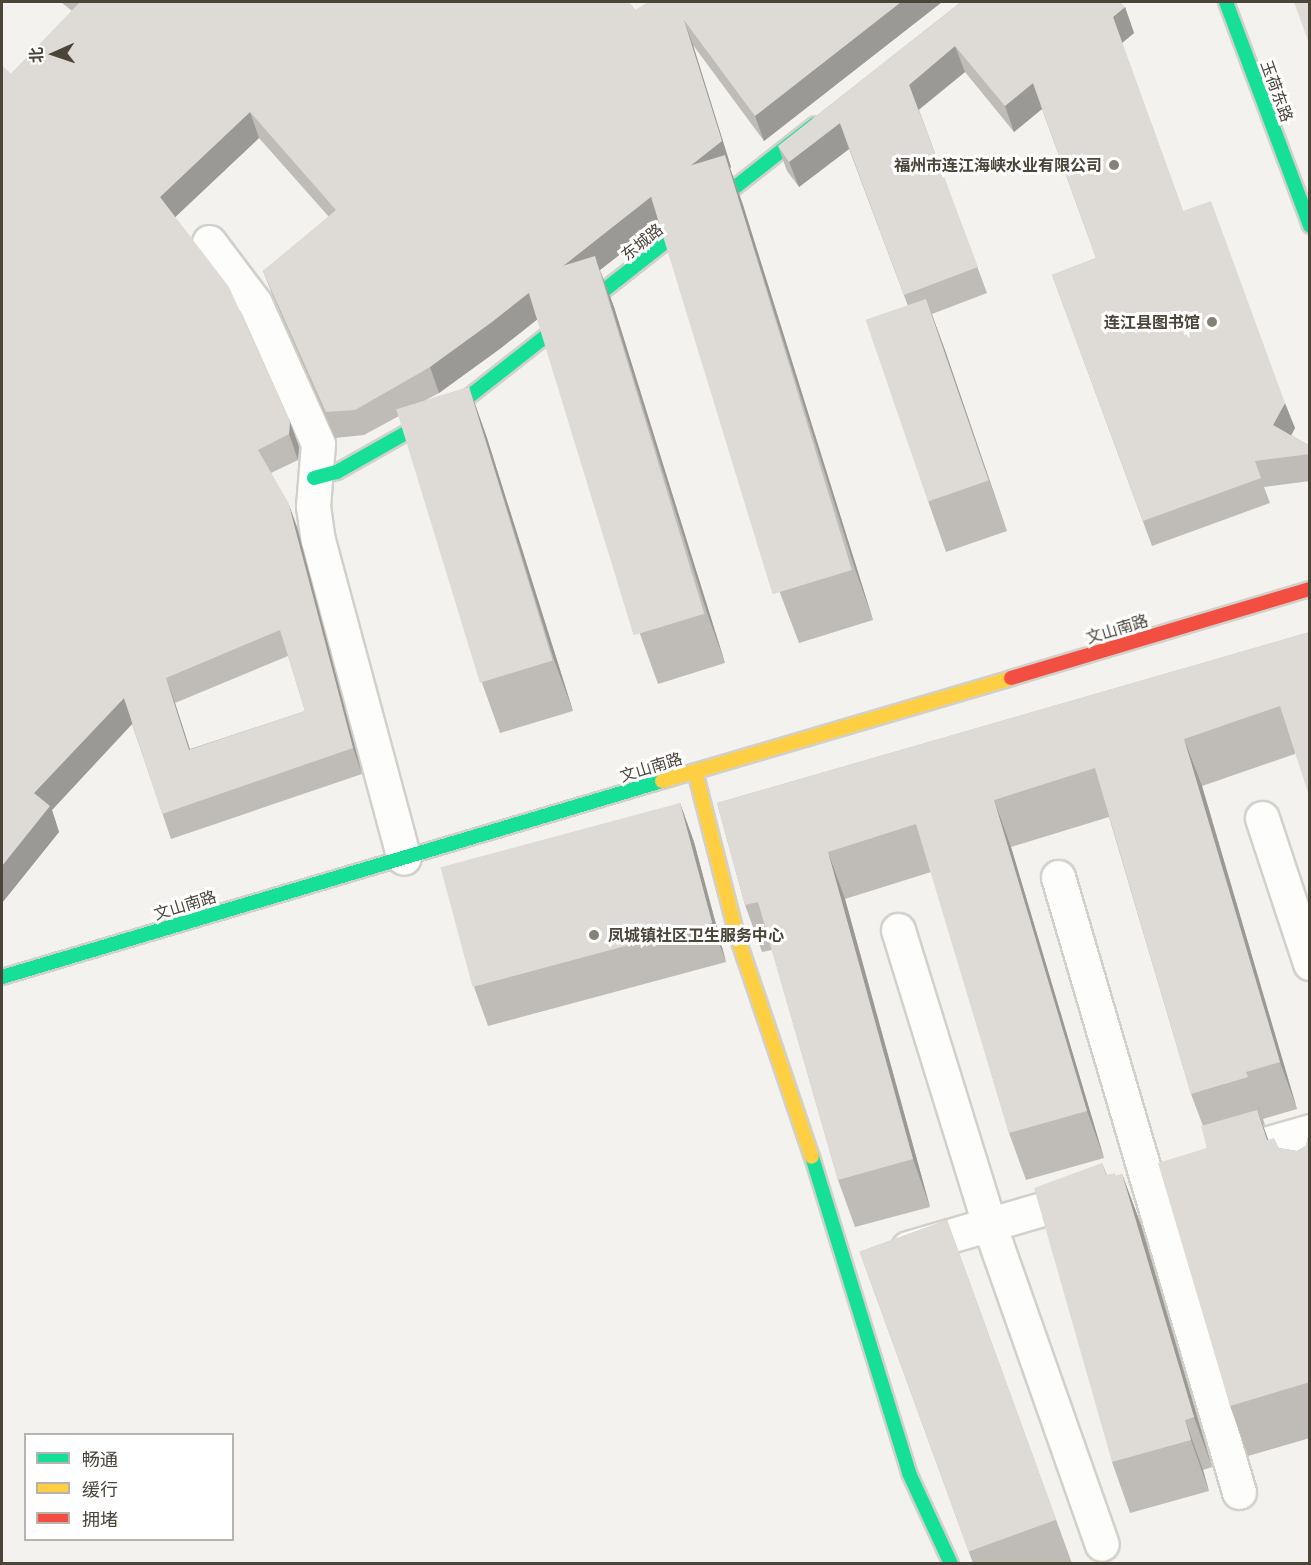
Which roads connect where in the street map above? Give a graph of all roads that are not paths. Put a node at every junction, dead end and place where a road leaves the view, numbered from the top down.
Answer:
1 (1226, 2) edge
2 (828, 114) edge
3 (1310, 226) edge
4 (209, 242) dead end
5 (314, 478) junction
6 (1310, 589) edge
7 (695, 771) junction
8 (1262, 818) dead end
9 (404, 858) junction
10 (1058, 877) dead end
11 (898, 930) dead end
12 (1310, 963) edge
13 (2, 977) edge
14 (1303, 1144) edge
15 (1209, 1160) edge
16 (1176, 1170) edge
17 (1125, 1185) junction
18 (989, 1224) junction
19 (866, 1260) junction
20 (1239, 1492) dead end
21 (1102, 1545) dead end
22 (951, 1563) edge

1 - 3 main road, 玉荷东路
2 - 5 main road, 东城路
4 - 5 street
5 - 9 street
6 - 7 main road, 文山南路
7 - 9 main road, 文山南路
7 - 19 main road
8 - 12 street
9 - 13 main road, 文山南路
10 - 17 street
11 - 18 street
14 - 15 street
16 - 17 street
17 - 18 street
17 - 20 street
18 - 19 street
18 - 21 street
19 - 22 main road

